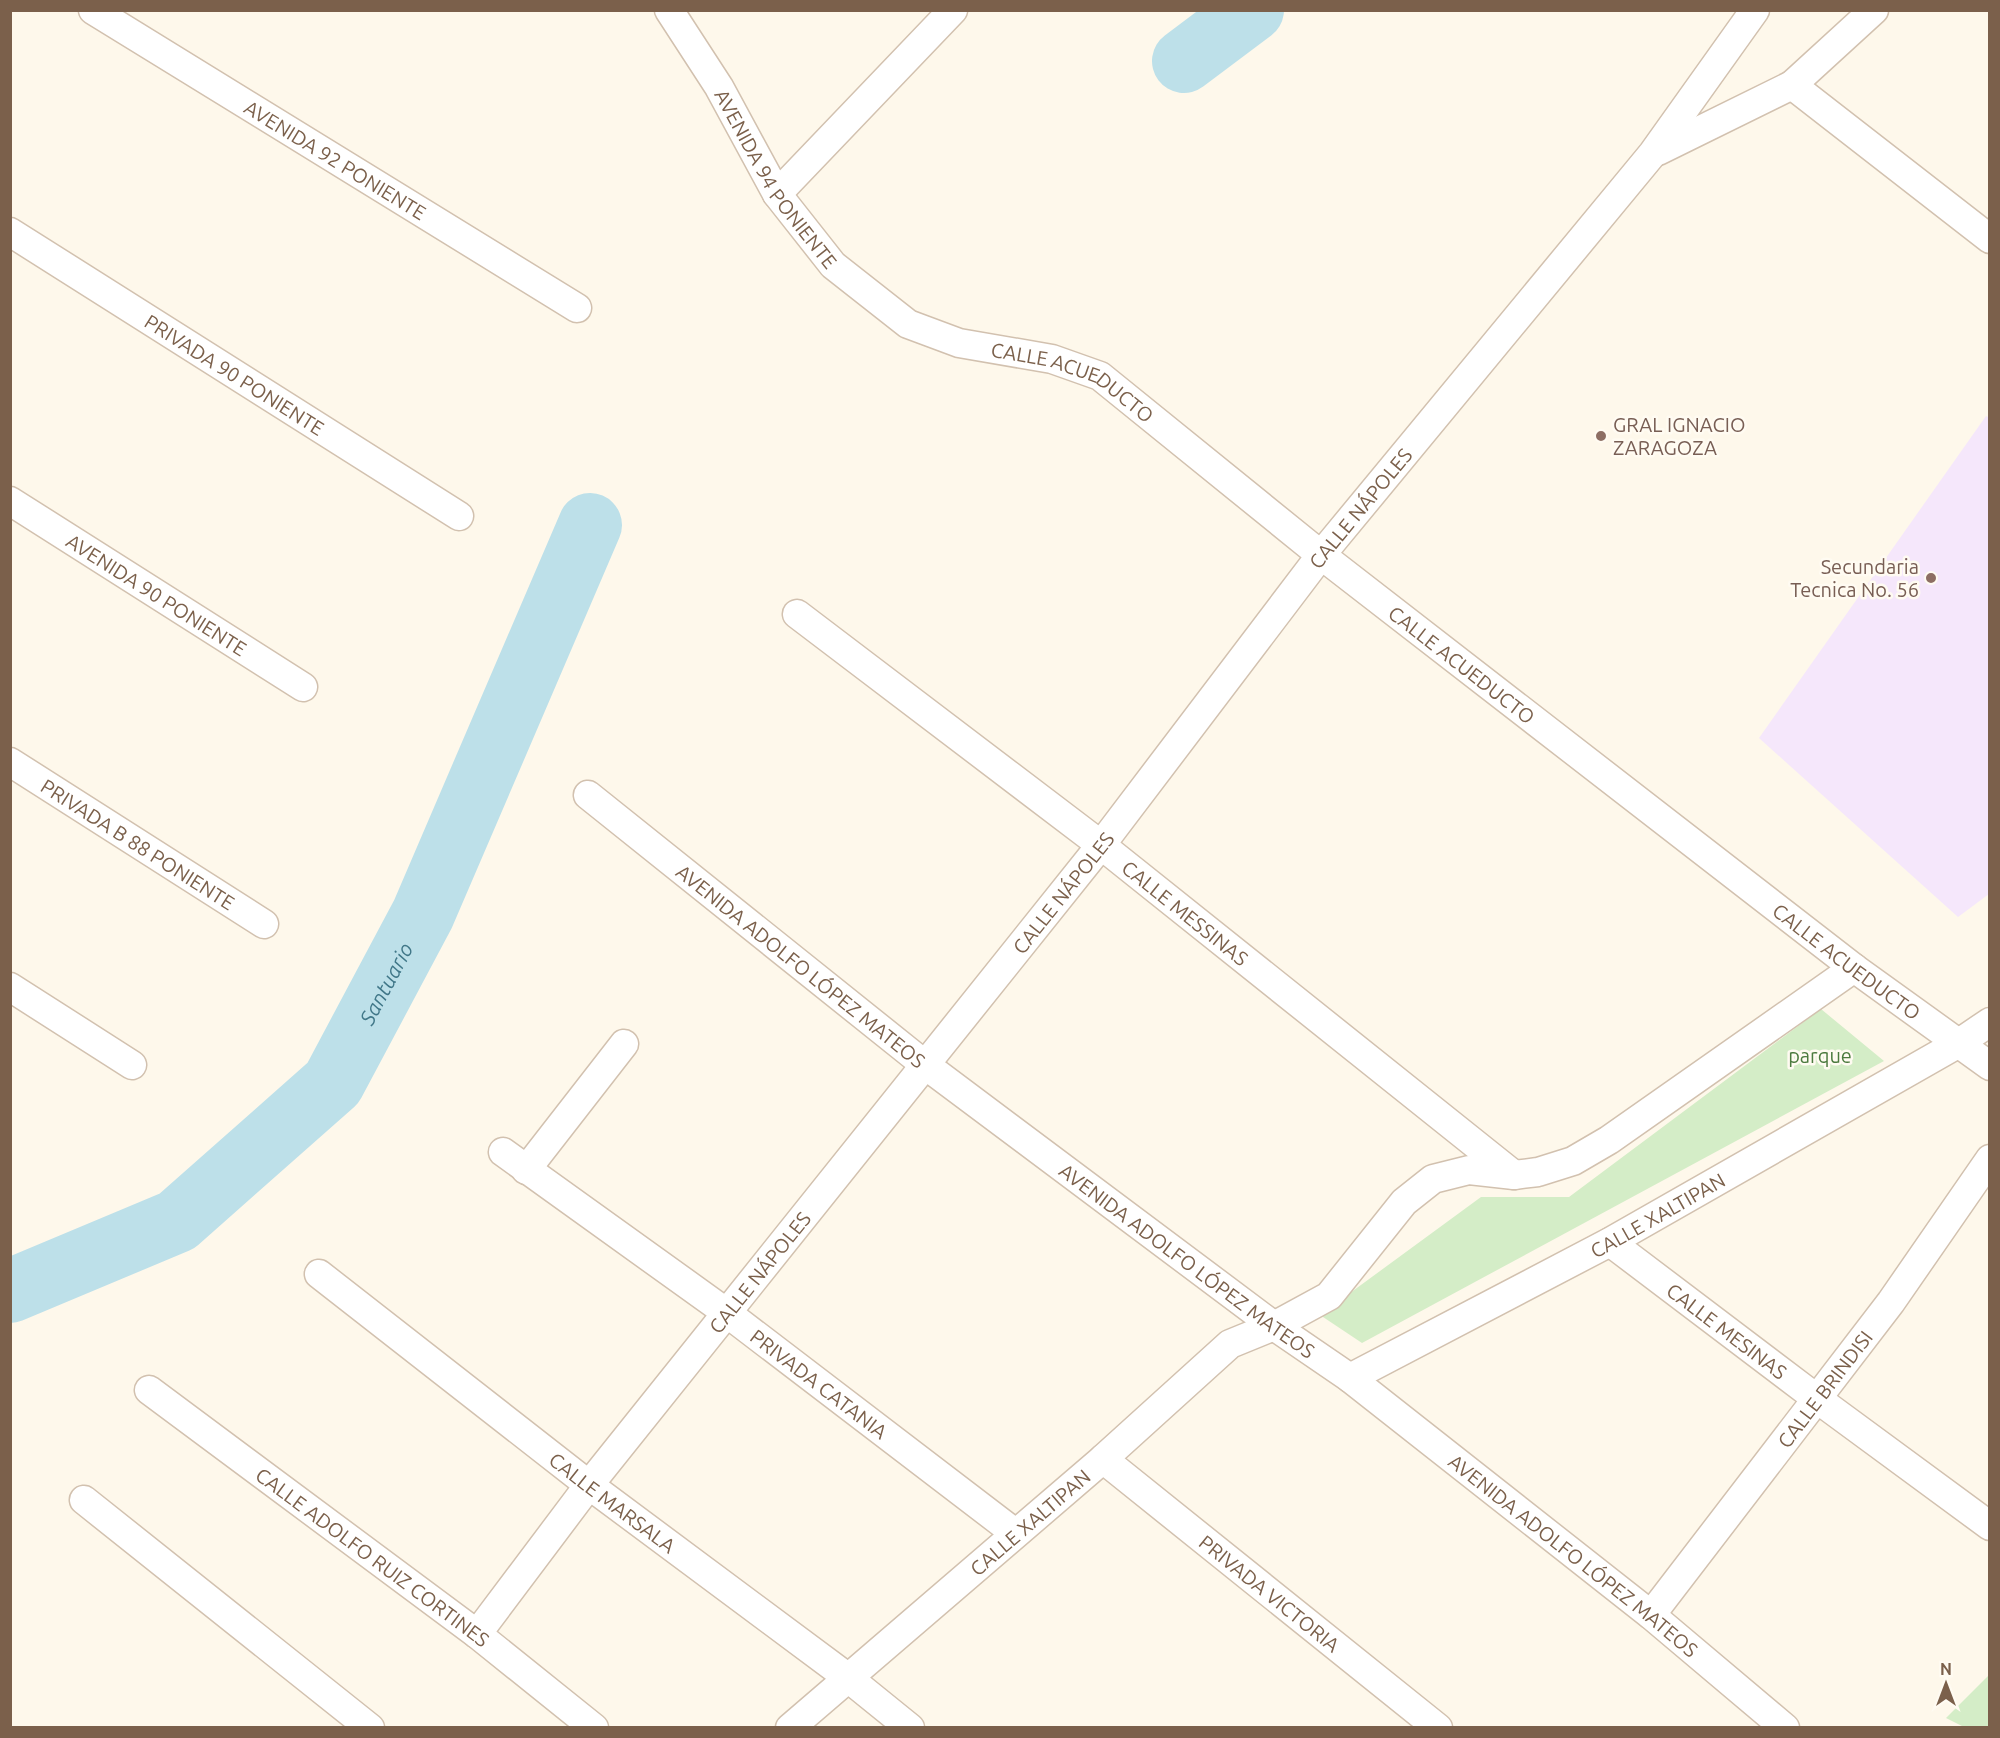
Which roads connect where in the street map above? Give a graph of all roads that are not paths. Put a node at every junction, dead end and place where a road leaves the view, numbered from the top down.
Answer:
1 (93, 10) edge
2 (669, 10) edge
3 (953, 10) edge
4 (1755, 10) edge
5 (1874, 10) edge
6 (1792, 85) junction
7 (1653, 153) junction
8 (777, 194) junction
9 (10, 232) edge
10 (1989, 239) edge
11 (577, 308) dead end
12 (908, 324) joint
13 (10, 501) edge
14 (459, 516) dead end
15 (1321, 555) junction
16 (796, 614) dead end
17 (303, 687) dead end
18 (10, 762) edge
19 (588, 795) dead end
20 (1101, 845) junction
21 (264, 924) dead end
22 (1854, 968) junction
23 (10, 987) edge
24 (1989, 1022) edge
25 (1959, 1043) junction
26 (624, 1044) dead end
27 (924, 1064) junction
28 (132, 1065) dead end
29 (1989, 1066) edge
30 (503, 1152) dead end
31 (1989, 1159) edge
32 (526, 1170) junction
33 (1514, 1175) junction
34 (1610, 1242) junction
35 (319, 1274) dead end
36 (727, 1314) junction
37 (1274, 1326) junction
38 (1350, 1378) junction
39 (150, 1389) dead end
40 (1816, 1398) junction
41 (1103, 1459) junction
42 (589, 1485) junction
43 (84, 1500) dead end
44 (1989, 1526) edge
45 (1014, 1533) junction
46 (1651, 1615) junction
47 (477, 1634) junction
48 (847, 1677) junction
49 (370, 1728) edge
50 (594, 1728) edge
51 (790, 1728) edge
52 (910, 1728) edge
53 (1438, 1728) edge
54 (1785, 1728) edge

1 - 11 street, AVENIDA 92 PONIENTE
2 - 8 street, AVENIDA 94 PONIENTE
3 - 8 street
4 - 7 street, CALLE NÁPOLES
5 - 6 street
6 - 7 street
6 - 10 street
7 - 15 street, CALLE NÁPOLES
8 - 12 street, AVENIDA 94 PONIENTE
9 - 14 street, PRIVADA 90 PONIENTE
12 - 15 street, CALLE ACUEDUCTO
13 - 17 street, AVENIDA 90 PONIENTE
15 - 20 street, CALLE NÁPOLES
15 - 22 street, CALLE ACUEDUCTO
16 - 20 street, CALLE MESSINAS
18 - 21 street, PRIVADA B 88 PONIENTE
19 - 27 street, AVENIDA ADOLFO LÓPEZ MATEOS
20 - 27 street, CALLE NÁPOLES
20 - 33 street, CALLE MESSINAS
22 - 25 street, CALLE ACUEDUCTO
22 - 33 street, CALLE XALTIPAN
23 - 28 street
24 - 25 street
25 - 29 street, CALLE ACUEDUCTO
25 - 34 street, CALLE XALTIPAN
26 - 32 street
27 - 36 street, CALLE NÁPOLES
27 - 37 street, AVENIDA ADOLFO LÓPEZ MATEOS
30 - 32 street, PRIVADA CATANIA
31 - 40 street, CALLE BRINDISI
32 - 36 street, PRIVADA CATANIA
33 - 37 street, CALLE XALTIPAN
34 - 38 street, CALLE XALTIPAN
34 - 40 street, CALLE MESINAS
35 - 42 street, CALLE MARSALA
36 - 42 street, CALLE NÁPOLES
36 - 45 street, PRIVADA CATANIA
37 - 38 street, AVENIDA ADOLFO LÓPEZ MATEOS
37 - 41 street, CALLE XALTIPAN
38 - 46 street, AVENIDA ADOLFO LÓPEZ MATEOS
39 - 47 street, CALLE ADOLFO RUIZ CORTINES
40 - 44 street, CALLE MESINAS
40 - 46 street, CALLE BRINDISI
41 - 45 street, CALLE XALTIPAN
41 - 53 street, PRIVADA VICTORIA
42 - 47 street, CALLE NÁPOLES
42 - 48 street, CALLE MARSALA
43 - 49 street
45 - 48 street, CALLE XALTIPAN
46 - 54 street, AVENIDA ADOLFO LÓPEZ MATEOS
47 - 50 street, CALLE ADOLFO RUIZ CORTINES
48 - 51 street, CALLE XALTIPAN
48 - 52 street, CALLE MARSALA

